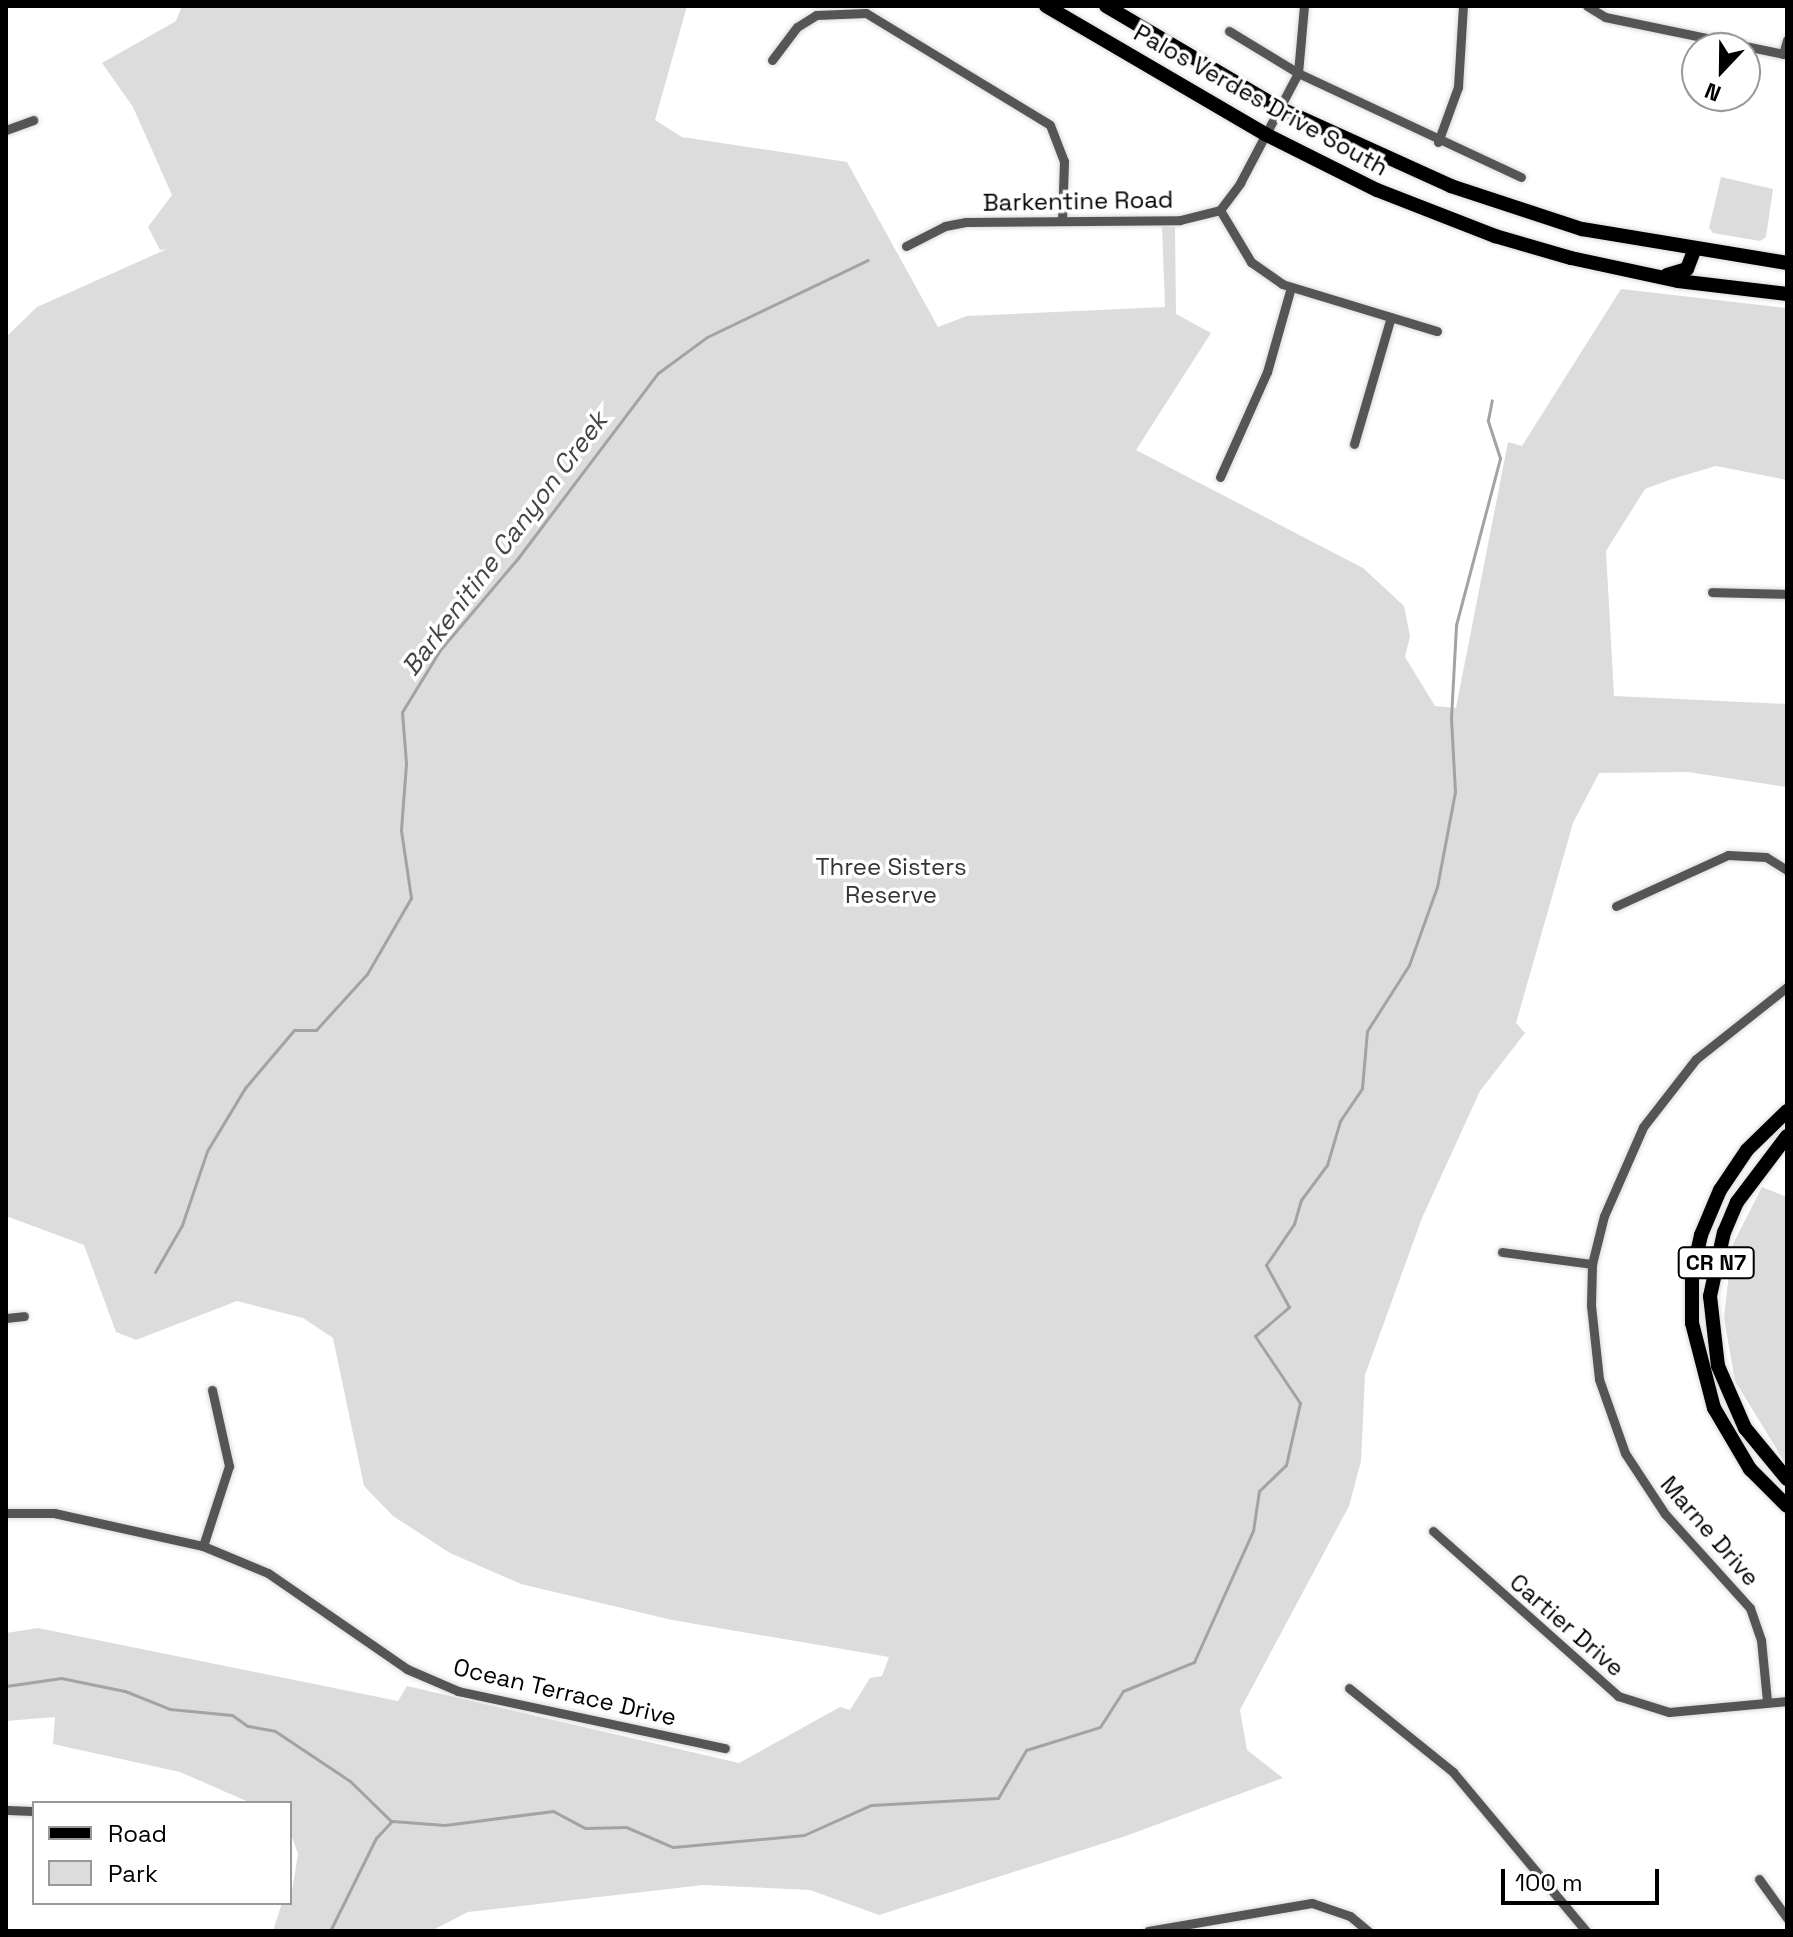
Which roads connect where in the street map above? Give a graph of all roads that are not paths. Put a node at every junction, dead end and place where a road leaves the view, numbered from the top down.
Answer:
1 (1046, 6) edge
2 (1304, 6) edge
3 (1463, 6) edge
4 (1587, 6) edge
5 (1113, 8) edge
6 (1229, 31) dead end
7 (1787, 40) edge
8 (772, 60) dead end
9 (1298, 73) junction
10 (1279, 108) junction
11 (33, 120) dead end
12 (6, 130) edge
13 (1265, 134) junction
14 (1438, 142) junction
15 (1521, 177) dead end
16 (1220, 210) junction
17 (1062, 220) junction
18 (906, 246) dead end
19 (1694, 251) junction
20 (1787, 263) edge
21 (1611, 267) junction
22 (1291, 287) junction
23 (1787, 294) edge
24 (1391, 317) junction
25 (1437, 331) dead end
26 (1354, 444) dead end
27 (1220, 477) dead end
28 (1712, 592) dead end
29 (1787, 594) edge
30 (1787, 870) edge
31 (1616, 906) dead end
32 (1787, 987) edge
33 (1787, 1111) edge
34 (1787, 1136) edge
35 (1502, 1252) dead end
36 (1592, 1264) junction
37 (24, 1316) dead end
38 (6, 1318) edge
39 (1695, 1347) junction
40 (212, 1390) dead end
41 (1735, 1406) junction
42 (1787, 1479) edge
43 (1787, 1506) edge
44 (6, 1513) edge
45 (1433, 1531) dead end
46 (203, 1546) junction
47 (1349, 1688) dead end
48 (1767, 1701) junction
49 (1787, 1701) edge
50 (725, 1748) dead end
51 (6, 1810) edge
52 (32, 1811) edge
53 (1759, 1879) dead end
54 (1787, 1918) edge
55 (1214, 1919) junction
56 (1148, 1931) edge
57 (1216, 1931) edge
58 (1368, 1931) edge
59 (1586, 1931) edge

1 - 13 main road, Palos Verdes Drive South
2 - 9 street
3 - 14 street
4 - 7 street
5 - 10 main road, Palos Verdes Drive South
6 - 9 street, Palos Verdes Drive South
8 - 17 street
9 - 10 street
9 - 14 street, Palos Verdes Drive South
10 - 13 street
10 - 19 main road, Palos Verdes Drive South
11 - 12 street
13 - 16 street
13 - 21 main road, Palos Verdes Drive South
14 - 15 street, Palos Verdes Drive South
16 - 17 street, Barkentine Road
16 - 22 street
17 - 18 street, Barkentine Road
19 - 20 main road, Palos Verdes Drive South
19 - 21 main road
21 - 23 main road, Palos Verdes Drive South
22 - 24 street
22 - 27 street
24 - 25 street
24 - 26 street
28 - 29 street
30 - 31 street
32 - 36 street, Marne Drive
33 - 39 main road, CR N7
34 - 41 main road, CR N7
35 - 36 street
36 - 48 street, Marne Drive
37 - 38 street
39 - 41 main road
39 - 43 main road, CR N7
40 - 46 street
41 - 42 main road, CR N7
44 - 46 street, Ocean Terrace Drive
45 - 48 street, Cartier Drive
46 - 50 street, Ocean Terrace Drive
47 - 59 street
48 - 49 street, Cartier Drive
51 - 52 street
53 - 54 street
55 - 56 street
55 - 57 street
55 - 58 street

